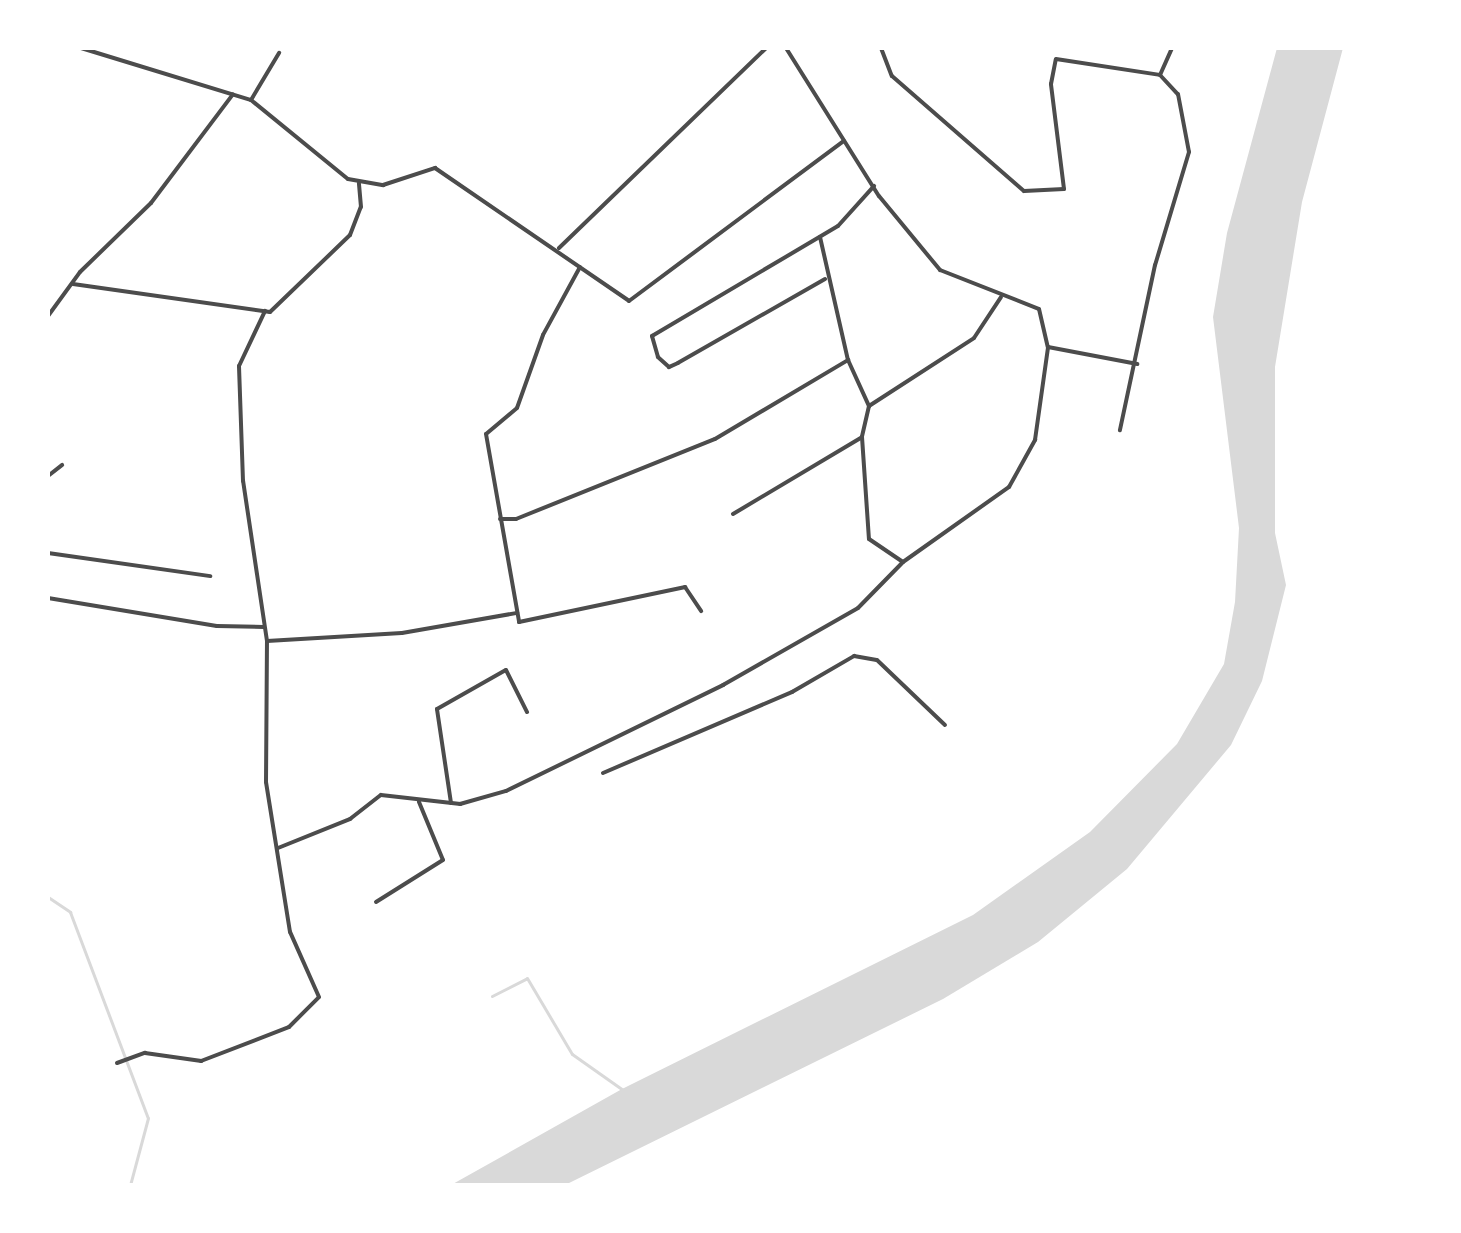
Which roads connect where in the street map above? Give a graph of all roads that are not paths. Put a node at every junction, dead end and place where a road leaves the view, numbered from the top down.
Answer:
1 (81, 48) edge
2 (766, 48) edge
3 (786, 48) edge
4 (881, 48) edge
5 (1084, 48) edge
6 (1172, 48) edge
7 (279, 53) dead end
8 (1084, 59) junction
9 (1160, 75) junction
10 (233, 94) junction
11 (251, 100) junction
12 (844, 141) junction
13 (359, 181) junction
14 (874, 186) junction
15 (820, 237) junction
16 (559, 248) junction
17 (580, 267) junction
18 (825, 279) junction
19 (73, 284) junction
20 (1001, 297) junction
21 (265, 311) junction
22 (48, 316) edge
23 (1048, 347) junction
24 (848, 360) junction
25 (1137, 364) junction
26 (869, 406) junction
27 (1120, 430) dead end
28 (862, 437) junction
29 (62, 465) dead end
30 (48, 476) edge
31 (733, 514) dead end
32 (500, 519) junction
33 (48, 553) edge
34 (903, 562) junction
35 (210, 576) dead end
36 (48, 598) edge
37 (701, 611) dead end
38 (517, 613) junction
39 (264, 627) junction
40 (267, 641) junction
41 (527, 712) dead end
42 (945, 725) dead end
43 (603, 773) dead end
44 (419, 801) junction
45 (451, 803) junction
46 (278, 848) junction
47 (376, 902) dead end
48 (117, 1063) dead end

1 - 10 street
2 - 16 street
3 - 12 street
4 - 8 street
5 - 8 street
6 - 9 street
7 - 11 street
8 - 9 street
9 - 25 street
10 - 11 street
10 - 19 street
11 - 13 street
12 - 14 street
12 - 17 street
13 - 16 street
13 - 21 street
14 - 15 street
14 - 20 street
15 - 18 street
15 - 18 street
16 - 17 street
17 - 32 street
18 - 24 street
19 - 21 street
19 - 22 street
20 - 23 street
20 - 26 street
21 - 39 street
23 - 25 street
23 - 34 street
24 - 26 street
24 - 32 street
25 - 27 street
26 - 28 street
28 - 31 street
28 - 34 street
29 - 30 street
32 - 38 street
33 - 35 street
34 - 45 street
36 - 39 street
37 - 38 street
38 - 40 street
39 - 40 street
40 - 46 street
41 - 45 street
42 - 43 street
44 - 45 street
44 - 46 street
44 - 47 street
46 - 48 street

